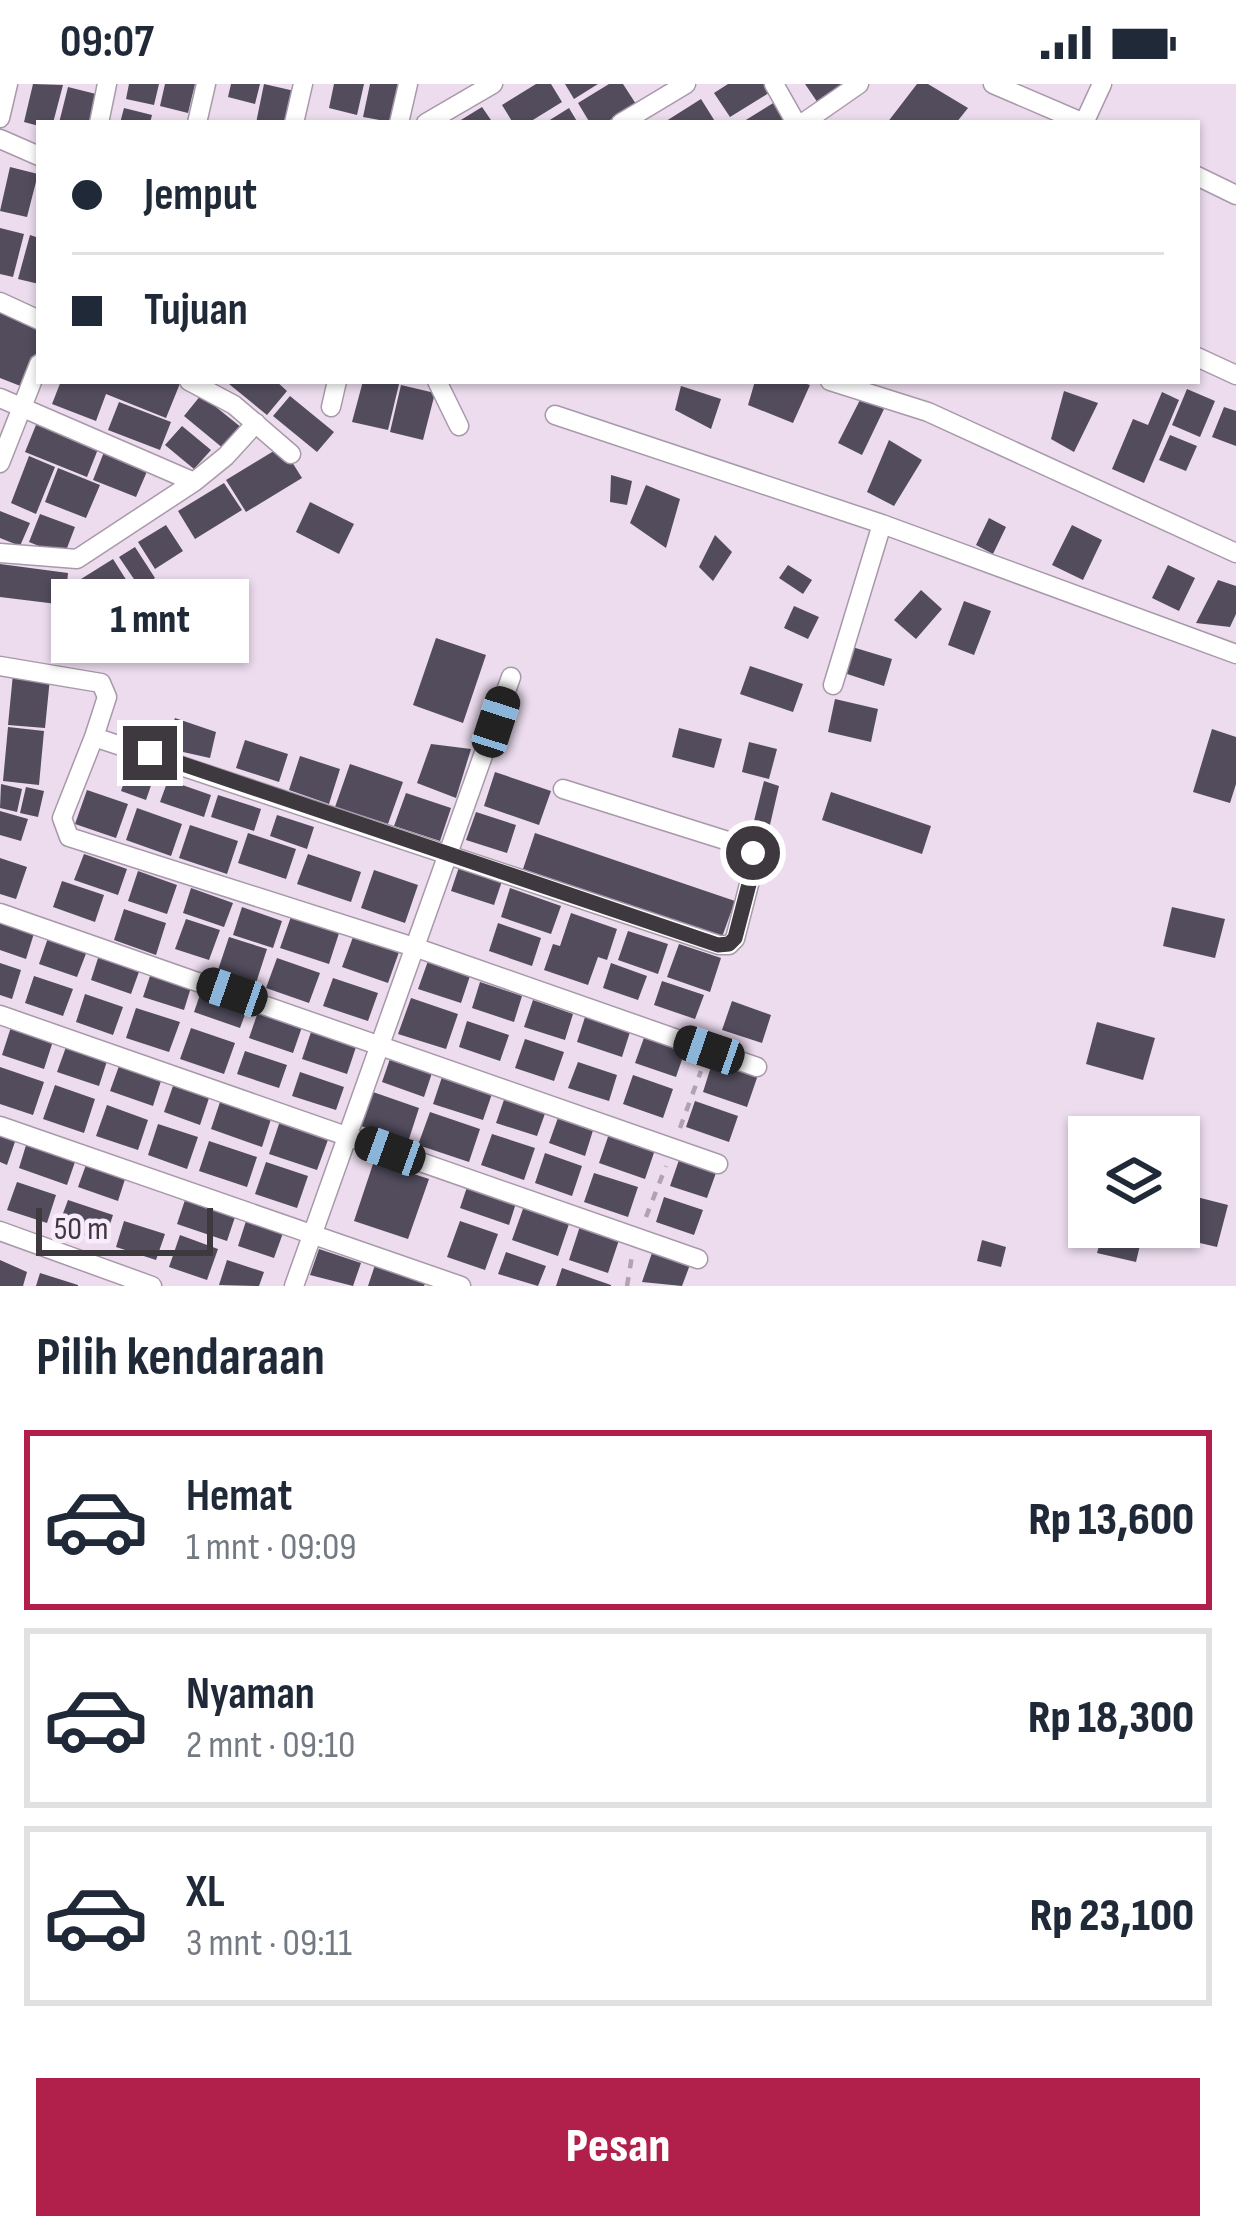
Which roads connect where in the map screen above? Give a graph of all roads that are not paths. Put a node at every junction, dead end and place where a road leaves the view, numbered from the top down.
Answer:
1 (8, 84) edge
2 (107, 84) edge
3 (206, 84) edge
4 (303, 84) edge
5 (408, 84) edge
6 (450, 84) edge
7 (493, 84) edge
8 (686, 84) edge
9 (774, 84) edge
10 (859, 84) edge
11 (993, 84) edge
12 (1102, 84) edge
13 (461, 103) junction
14 (0, 118) edge
15 (100, 120) edge
16 (198, 120) edge
17 (298, 120) edge
18 (400, 120) edge
19 (431, 120) edge
20 (626, 120) edge
21 (798, 120) edge
22 (805, 120) edge
23 (1077, 120) edge
24 (1085, 120) edge
25 (0, 139) edge
26 (36, 155) edge
27 (1200, 177) edge
28 (1236, 195) edge
29 (0, 302) edge
30 (36, 319) edge
31 (1200, 358) edge
32 (36, 371) edge
33 (1236, 375) edge
34 (196, 384) edge
35 (336, 384) edge
36 (438, 384) edge
37 (839, 384) edge
38 (0, 398) edge
39 (21, 407) junction
40 (331, 407) dead end
41 (555, 415) dead end
42 (256, 423) junction
43 (459, 426) dead end
44 (291, 454) dead end
45 (0, 463) edge
46 (194, 482) junction
47 (882, 524) junction
48 (0, 553) edge
49 (1236, 553) edge
50 (1236, 653) edge
51 (0, 666) edge
52 (511, 677) dead end
53 (833, 685) dead end
54 (94, 737) junction
55 (563, 789) dead end
56 (451, 854) junction
57 (0, 913) edge
58 (417, 948) junction
59 (0, 1015) edge
60 (382, 1045) junction
61 (757, 1066) dead end
62 (0, 1126) edge
63 (349, 1136) junction
64 (718, 1164) dead end
65 (0, 1231) edge
66 (314, 1234) junction
67 (698, 1259) dead end
68 (152, 1286) edge
69 (294, 1286) edge
70 (461, 1286) edge

1 - 14 street
2 - 15 street
3 - 16 street
4 - 17 street
5 - 18 street
6 - 13 street
7 - 13 street
8 - 20 street
9 - 21 street
10 - 22 street
11 - 23 street
12 - 24 street
13 - 19 street
25 - 26 street
27 - 28 street
29 - 30 street
31 - 33 street
32 - 39 street
34 - 42 street
35 - 40 street
36 - 43 street
37 - 49 street
38 - 39 street
39 - 45 street
39 - 46 street
41 - 47 street
42 - 44 street
42 - 46 street
46 - 48 street
47 - 50 street
47 - 53 street
51 - 54 street
52 - 56 street
54 - 56 street
54 - 58 street
55 - 56 street
56 - 58 street
57 - 60 street
58 - 60 street
58 - 61 street
59 - 63 street
60 - 63 street
60 - 64 street
62 - 66 street
63 - 66 street
63 - 67 street
65 - 68 street
66 - 69 street
66 - 70 street

